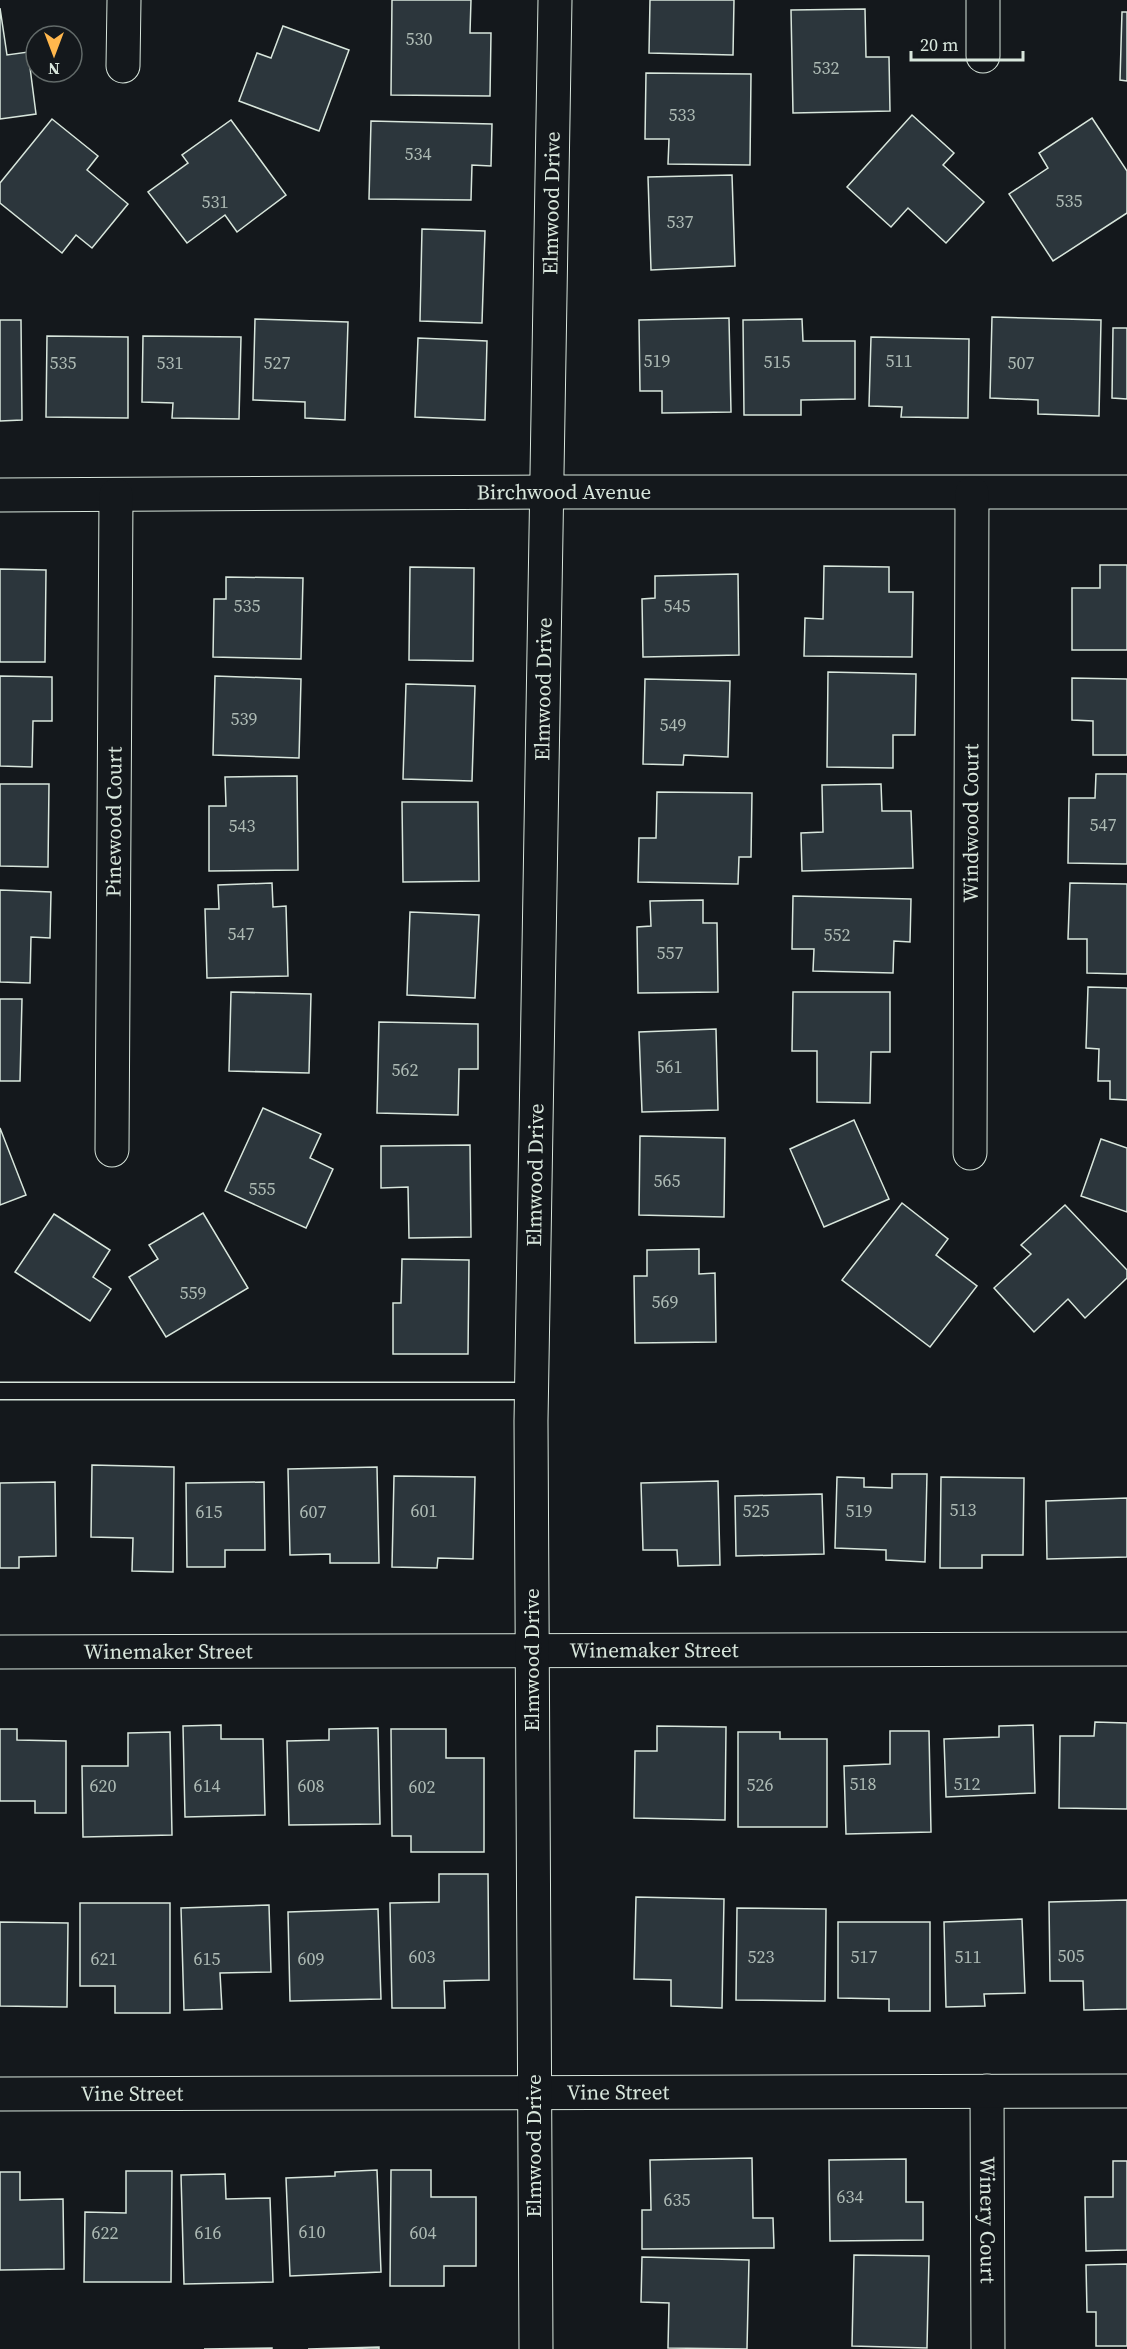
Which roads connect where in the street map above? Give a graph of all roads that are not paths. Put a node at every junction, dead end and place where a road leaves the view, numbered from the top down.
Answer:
1 (124, 0) edge
2 (555, 0) edge
3 (983, 0) edge
4 (983, 56) dead end
5 (123, 66) dead end
6 (548, 492) junction
7 (1127, 492) edge
8 (972, 493) junction
9 (0, 495) edge
10 (116, 495) junction
11 (112, 1150) dead end
12 (970, 1153) dead end
13 (0, 1391) edge
14 (532, 1391) junction
15 (1127, 1649) edge
16 (532, 1651) junction
17 (0, 1652) edge
18 (987, 2091) junction
19 (1127, 2091) edge
20 (534, 2092) junction
21 (0, 2094) edge
22 (536, 2349) edge
23 (988, 2349) edge

1 - 5 street
2 - 6 street, Elmwood Drive
3 - 4 street
6 - 8 street, Birchwood Avenue
6 - 10 street, Birchwood Avenue
6 - 14 street, Elmwood Drive
7 - 8 street, Birchwood Avenue
8 - 12 street, Windwood Court
9 - 10 street, Birchwood Avenue
10 - 11 street, Pinewood Court
13 - 14 lane
14 - 16 street, Elmwood Drive
15 - 16 street, Winemaker Street
16 - 17 street, Winemaker Street
16 - 20 street, Elmwood Drive
18 - 19 street, Vine Street
18 - 20 street, Vine Street
18 - 23 street, Winery Court
20 - 21 street, Vine Street
20 - 22 street, Elmwood Drive

